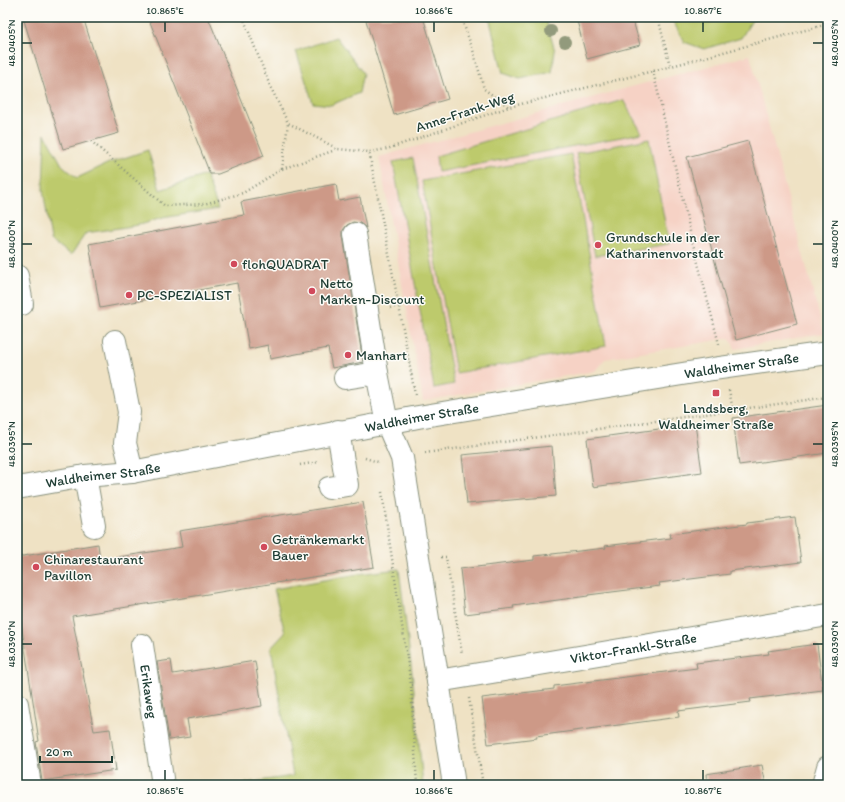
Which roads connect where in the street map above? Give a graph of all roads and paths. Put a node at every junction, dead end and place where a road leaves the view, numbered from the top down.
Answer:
1 (243, 17) edge
2 (461, 17) edge
3 (658, 17) edge
4 (828, 24) edge
5 (670, 66) junction
6 (653, 70) junction
7 (509, 107) junction
8 (288, 123) junction
9 (91, 141) dead end
10 (338, 149) junction
11 (369, 152) junction
12 (282, 169) junction
13 (355, 234) dead end
14 (17, 276) edge
15 (17, 305) edge
16 (115, 341) dead end
17 (718, 341) dead end
18 (828, 353) edge
19 (377, 373) junction
20 (345, 378) dead end
21 (828, 397) edge
22 (418, 417) junction
23 (387, 423) junction
24 (338, 431) junction
25 (420, 454) dead end
26 (132, 472) junction
27 (85, 476) junction
28 (17, 488) edge
29 (329, 488) dead end
30 (94, 526) dead end
31 (828, 615) edge
32 (142, 645) dead end
33 (438, 681) junction
34 (17, 704) edge
35 (828, 767) edge
36 (30, 785) edge
37 (163, 785) edge
38 (417, 785) edge
39 (454, 785) edge
40 (823, 785) edge

1 - 8 path
2 - 7 path
3 - 5 path
4 - 5 path, Anne-Frank-Weg
5 - 6 path, Anne-Frank-Weg
6 - 7 path, Anne-Frank-Weg
6 - 17 path
7 - 11 path, Anne-Frank-Weg
8 - 10 path
8 - 12 path
9 - 12 path
10 - 11 path, Anne-Frank-Weg
10 - 12 path
11 - 22 path
13 - 19 street
14 - 15 street
16 - 26 street
18 - 22 street, Waldheimer Straße
19 - 20 street
19 - 23 street
21 - 25 path
22 - 23 street, Waldheimer Straße
23 - 24 street, Waldheimer Straße
23 - 33 street
24 - 26 street, Waldheimer Straße
24 - 29 street
26 - 27 street, Waldheimer Straße
27 - 28 street, Waldheimer Straße
27 - 30 street
31 - 33 street, Viktor-Frankl-Straße
32 - 37 street, Erikaweg
33 - 38 path
33 - 39 street
34 - 36 street
35 - 40 street

